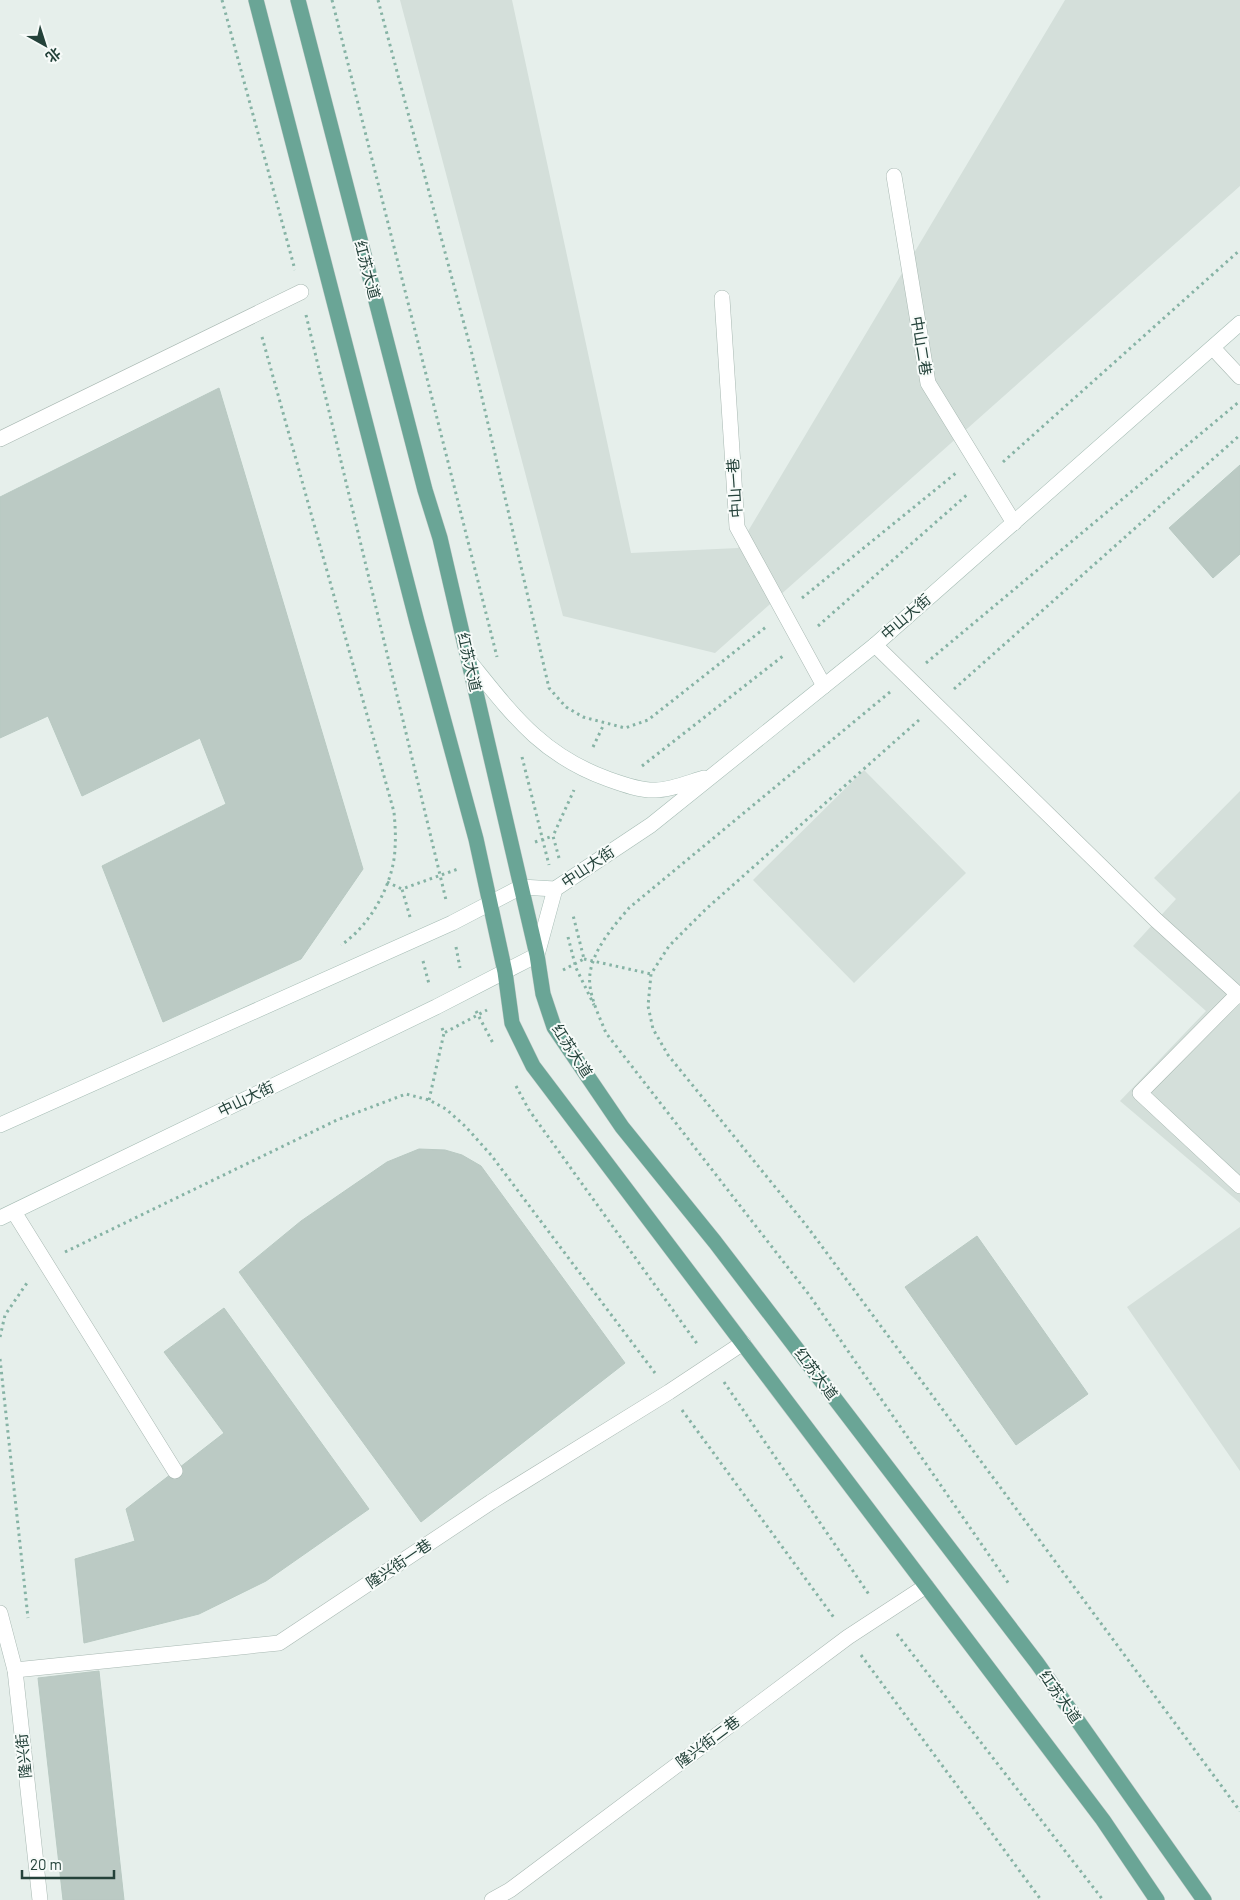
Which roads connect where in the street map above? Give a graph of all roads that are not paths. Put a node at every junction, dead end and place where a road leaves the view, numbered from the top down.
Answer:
1 (256, 0) edge
2 (298, 0) edge
3 (894, 176) dead end
4 (301, 292) road end
5 (722, 298) dead end
6 (1240, 323) edge
7 (1212, 348) junction
8 (1240, 377) edge
9 (0, 439) edge
10 (1014, 523) junction
11 (875, 645) junction
12 (469, 661) junction
13 (824, 686) junction
14 (710, 777) junction
15 (522, 887) junction
16 (555, 889) junction
17 (490, 903) junction
18 (537, 955) junction
19 (505, 972) junction
20 (1239, 995) edge
21 (0, 1124) edge
22 (1240, 1186) edge
23 (14, 1212) junction
24 (0, 1218) edge
25 (743, 1343) junction
26 (175, 1472) dead end
27 (926, 1586) junction
28 (0, 1613) edge
29 (15, 1670) junction
30 (40, 1900) edge
31 (492, 1900) edge
32 (1157, 1900) edge
33 (1204, 1900) edge

1 - 17 main road
2 - 12 main road, 红苏大道
3 - 10 main road, 中山二巷
4 - 9 main road
5 - 13 main road, 中山一巷
6 - 7 main road, 中山大街
7 - 8 main road
7 - 10 main road, 中山大街
10 - 11 main road, 中山大街
11 - 13 main road, 中山大街
11 - 20 main road
12 - 14 main road
12 - 15 main road, 红苏大道
13 - 14 main road, 中山大街
14 - 16 main road, 中山大街
15 - 16 main road, 中山大街
15 - 17 main road
15 - 18 main road, 红苏大道
16 - 18 main road, 中山大街
17 - 19 main road
17 - 21 main road
18 - 19 main road, 中山大街
18 - 33 main road, 红苏大道
19 - 23 main road, 中山大街
19 - 25 main road
20 - 22 main road
23 - 24 main road, 中山大街
23 - 26 main road
25 - 27 main road
25 - 29 main road, 隆兴街一巷
27 - 31 main road, 隆兴街二巷
27 - 32 main road
28 - 29 main road, 隆兴街
29 - 30 main road, 隆兴街

